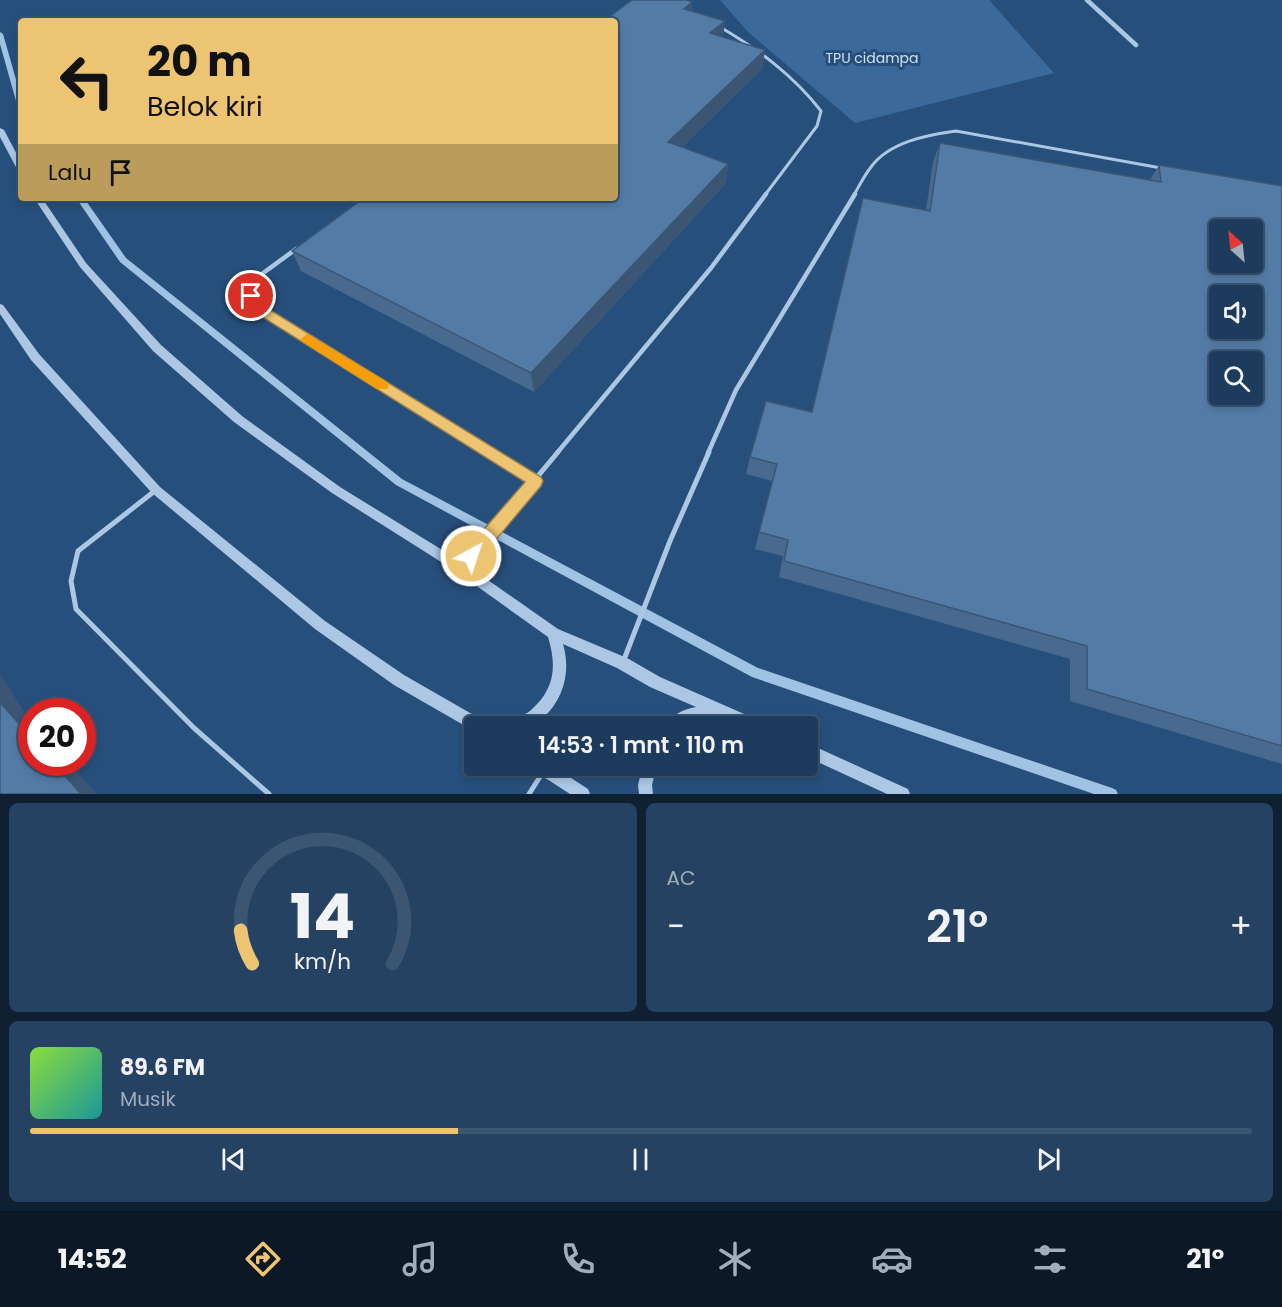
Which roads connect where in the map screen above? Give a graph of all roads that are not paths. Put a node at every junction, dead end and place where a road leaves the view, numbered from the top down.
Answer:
1 (1086, 0) edge
2 (715, 24) edge
3 (1136, 45) dead end
4 (0, 130) edge
5 (18, 163) edge
6 (1166, 168) edge
7 (40, 201) edge
8 (300, 247) edge
9 (0, 307) edge
10 (535, 481) junction
11 (156, 490) junction
12 (461, 568) junction
13 (553, 633) junction
14 (622, 663) junction
15 (719, 710) junction
16 (536, 716) edge
17 (686, 716) edge
18 (732, 716) edge
19 (464, 717) edge
20 (818, 755) edge
21 (538, 776) edge
22 (556, 776) edge
23 (647, 776) edge
24 (269, 794) edge
25 (529, 794) edge
26 (583, 794) edge
27 (645, 794) edge
28 (903, 794) edge

1 - 3 street
2 - 10 lane
4 - 5 street
6 - 14 lane
7 - 12 street
8 - 10 lane
9 - 11 street
10 - 12 lane
11 - 19 street
11 - 24 lane
12 - 13 street
13 - 14 street
13 - 16 street
14 - 15 street
15 - 17 street
15 - 18 street
20 - 28 street
21 - 25 lane
22 - 26 street
23 - 27 street

